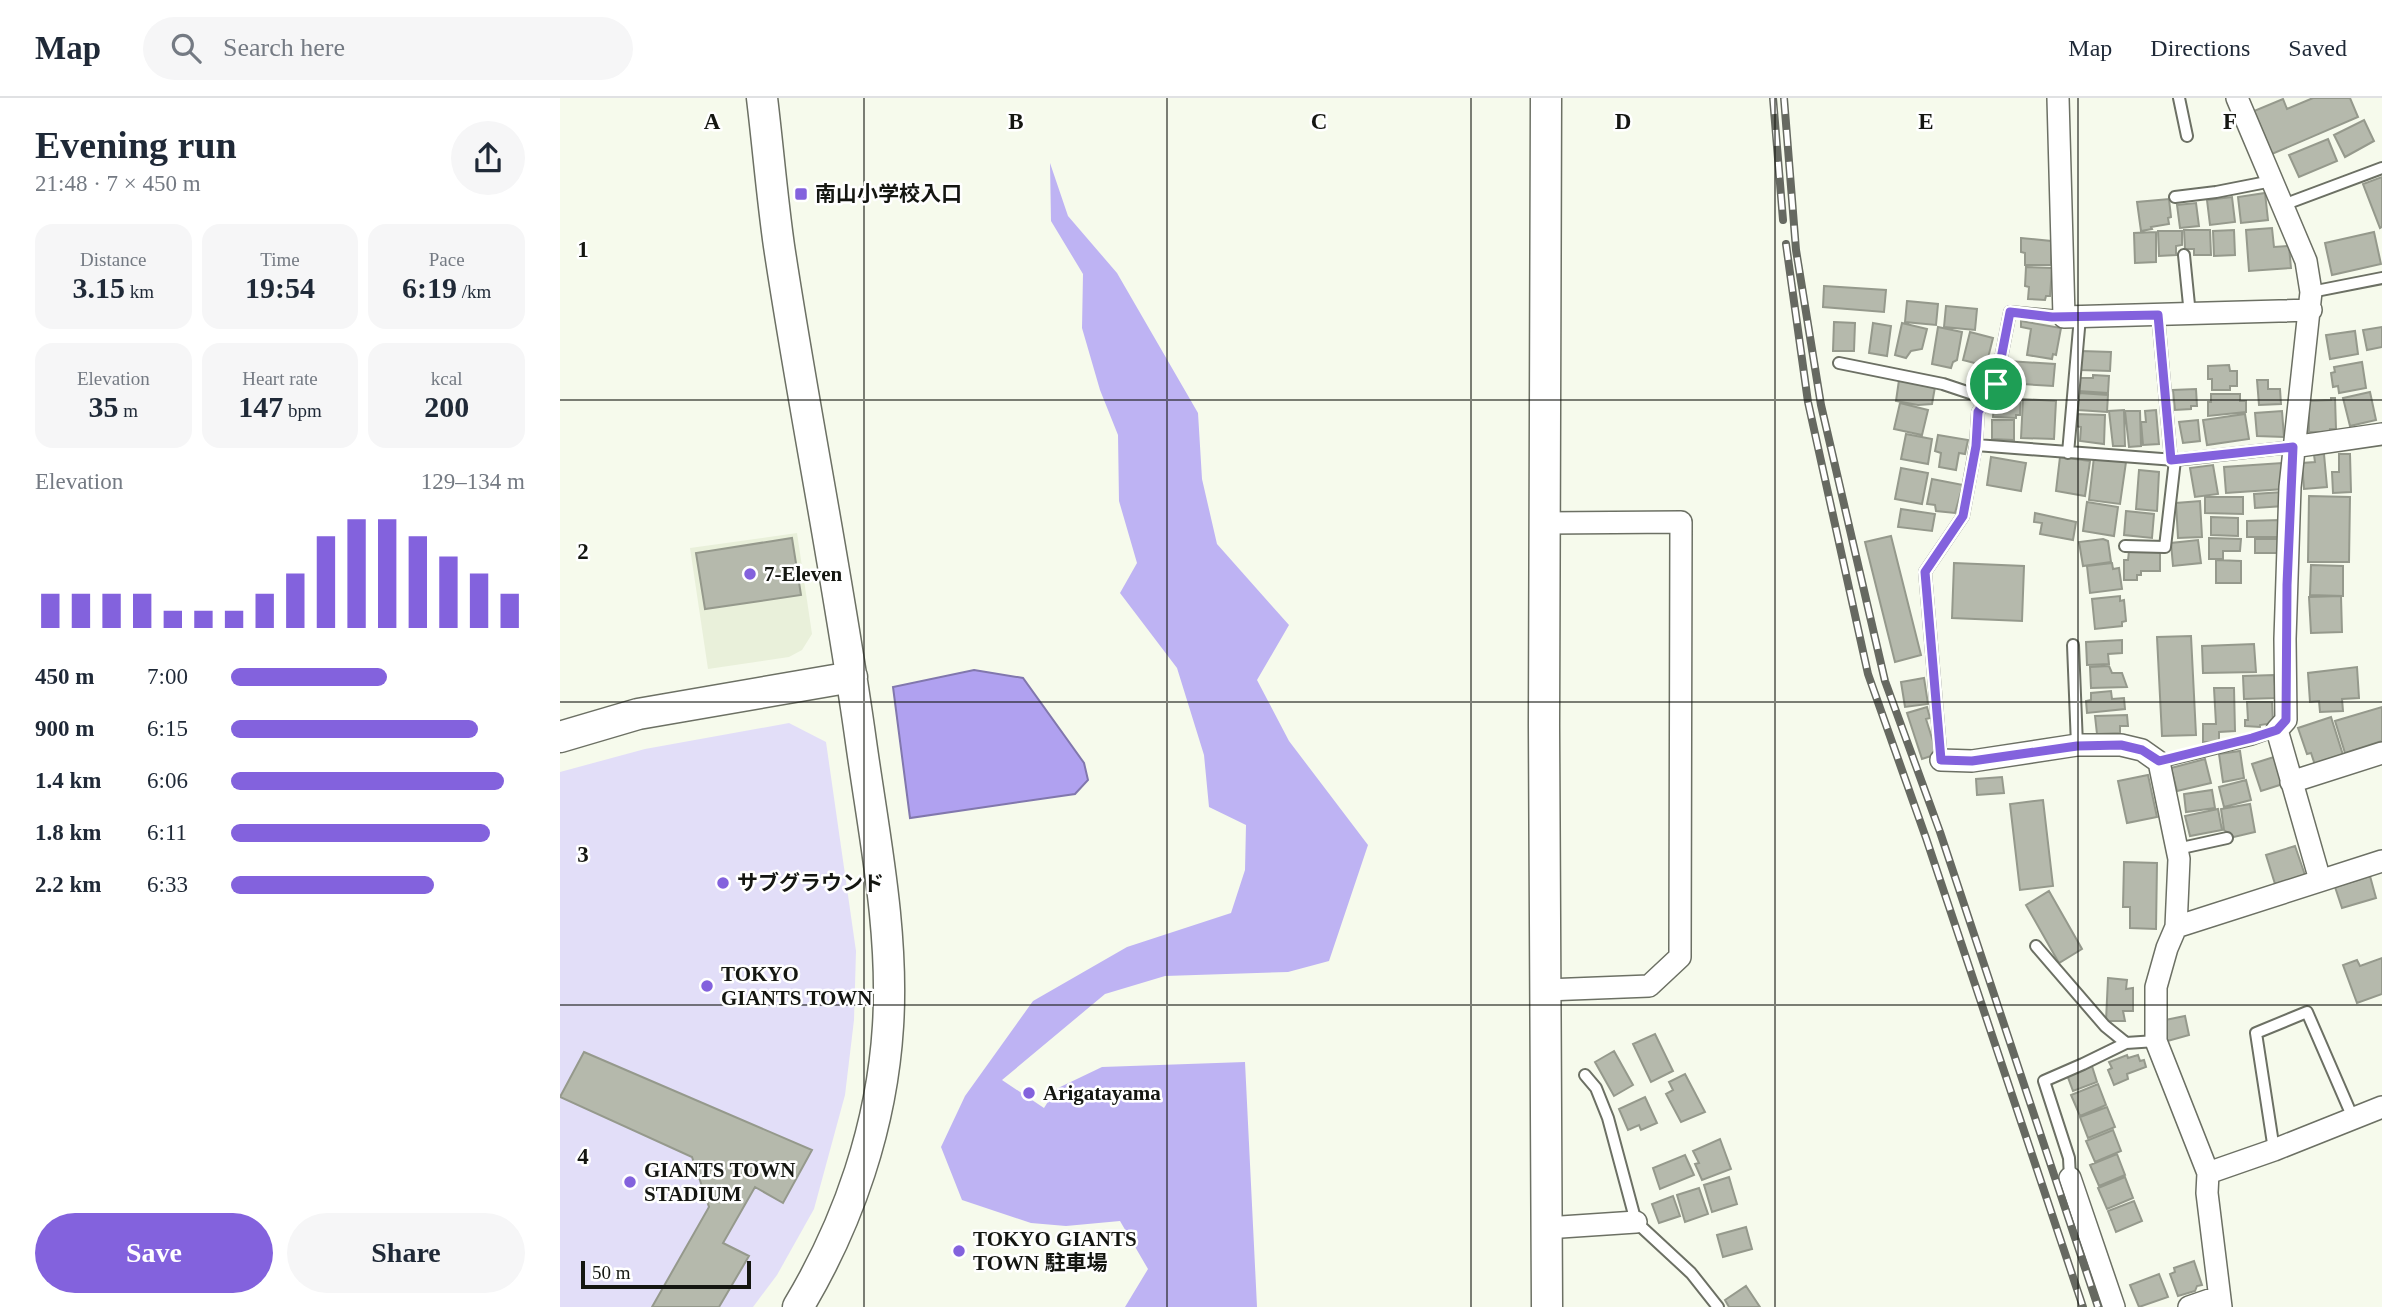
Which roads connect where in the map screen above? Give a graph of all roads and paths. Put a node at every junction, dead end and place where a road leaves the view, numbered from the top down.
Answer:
1 (762, 98) edge
2 (1546, 98) edge
3 (2058, 98) edge
4 (2179, 98) edge
5 (2244, 100) edge
6 (2187, 136) dead end
7 (2382, 168) edge
8 (2273, 181) junction
9 (2175, 197) dead end
10 (2283, 205) junction
11 (2184, 255) dead end
12 (2382, 278) edge
13 (2311, 301) junction
14 (2158, 315) junction
15 (2190, 315) junction
16 (2072, 317) junction
17 (1839, 363) dead end
18 (1988, 399) junction
19 (2382, 434) edge
20 (1976, 446) junction
21 (2293, 447) junction
22 (2068, 453) junction
23 (2173, 460) junction
24 (1545, 523) junction
25 (2124, 547) dead end
26 (2073, 645) dead end
27 (852, 677) junction
28 (2277, 730) junction
29 (560, 737) edge
30 (2077, 746) junction
31 (2382, 752) edge
32 (1941, 760) joint
33 (2159, 761) junction
34 (2291, 782) junction
35 (2227, 838) dead end
36 (2177, 849) junction
37 (2382, 861) edge
38 (2320, 880) junction
39 (2176, 927) junction
40 (2036, 946) dead end
41 (1546, 990) junction
42 (2156, 1041) junction
43 (2126, 1042) junction
44 (1585, 1076) dead end
45 (2382, 1107) edge
46 (2353, 1118) junction
47 (2274, 1150) junction
48 (2208, 1173) junction
49 (2070, 1178) joint
50 (1636, 1222) junction
51 (1546, 1228) junction
52 (2220, 1302) edge
53 (798, 1307) edge
54 (1546, 1307) edge
55 (1718, 1307) edge
56 (2114, 1307) edge
57 (2189, 1307) edge

1 - 27 street
2 - 24 street
3 - 16 street
4 - 6 lane
5 - 8 street
7 - 10 lane
8 - 9 lane
8 - 10 street
10 - 13 street
11 - 15 lane
12 - 13 lane
13 - 15 street
13 - 21 street
14 - 15 street
14 - 16 street
14 - 23 lane
16 - 18 lane
16 - 22 lane
17 - 18 lane
18 - 20 lane
19 - 21 street
20 - 22 lane
20 - 32 lane
21 - 23 lane
21 - 28 street
22 - 23 lane
23 - 25 lane
24 - 41 street
24 - 41 street
26 - 30 lane
27 - 29 street
27 - 53 street
28 - 33 lane
28 - 34 street
30 - 32 street
30 - 33 street
31 - 34 street
33 - 36 street
34 - 38 street
35 - 36 lane
36 - 39 street
37 - 38 street
38 - 39 street
39 - 42 street
40 - 43 lane
41 - 51 street
42 - 43 lane
42 - 48 street
43 - 49 lane
44 - 50 lane
45 - 46 street
46 - 47 street
46 - 47 lane
47 - 48 street
48 - 52 street
49 - 56 street
50 - 51 street
50 - 55 lane
51 - 54 street
52 - 57 street

